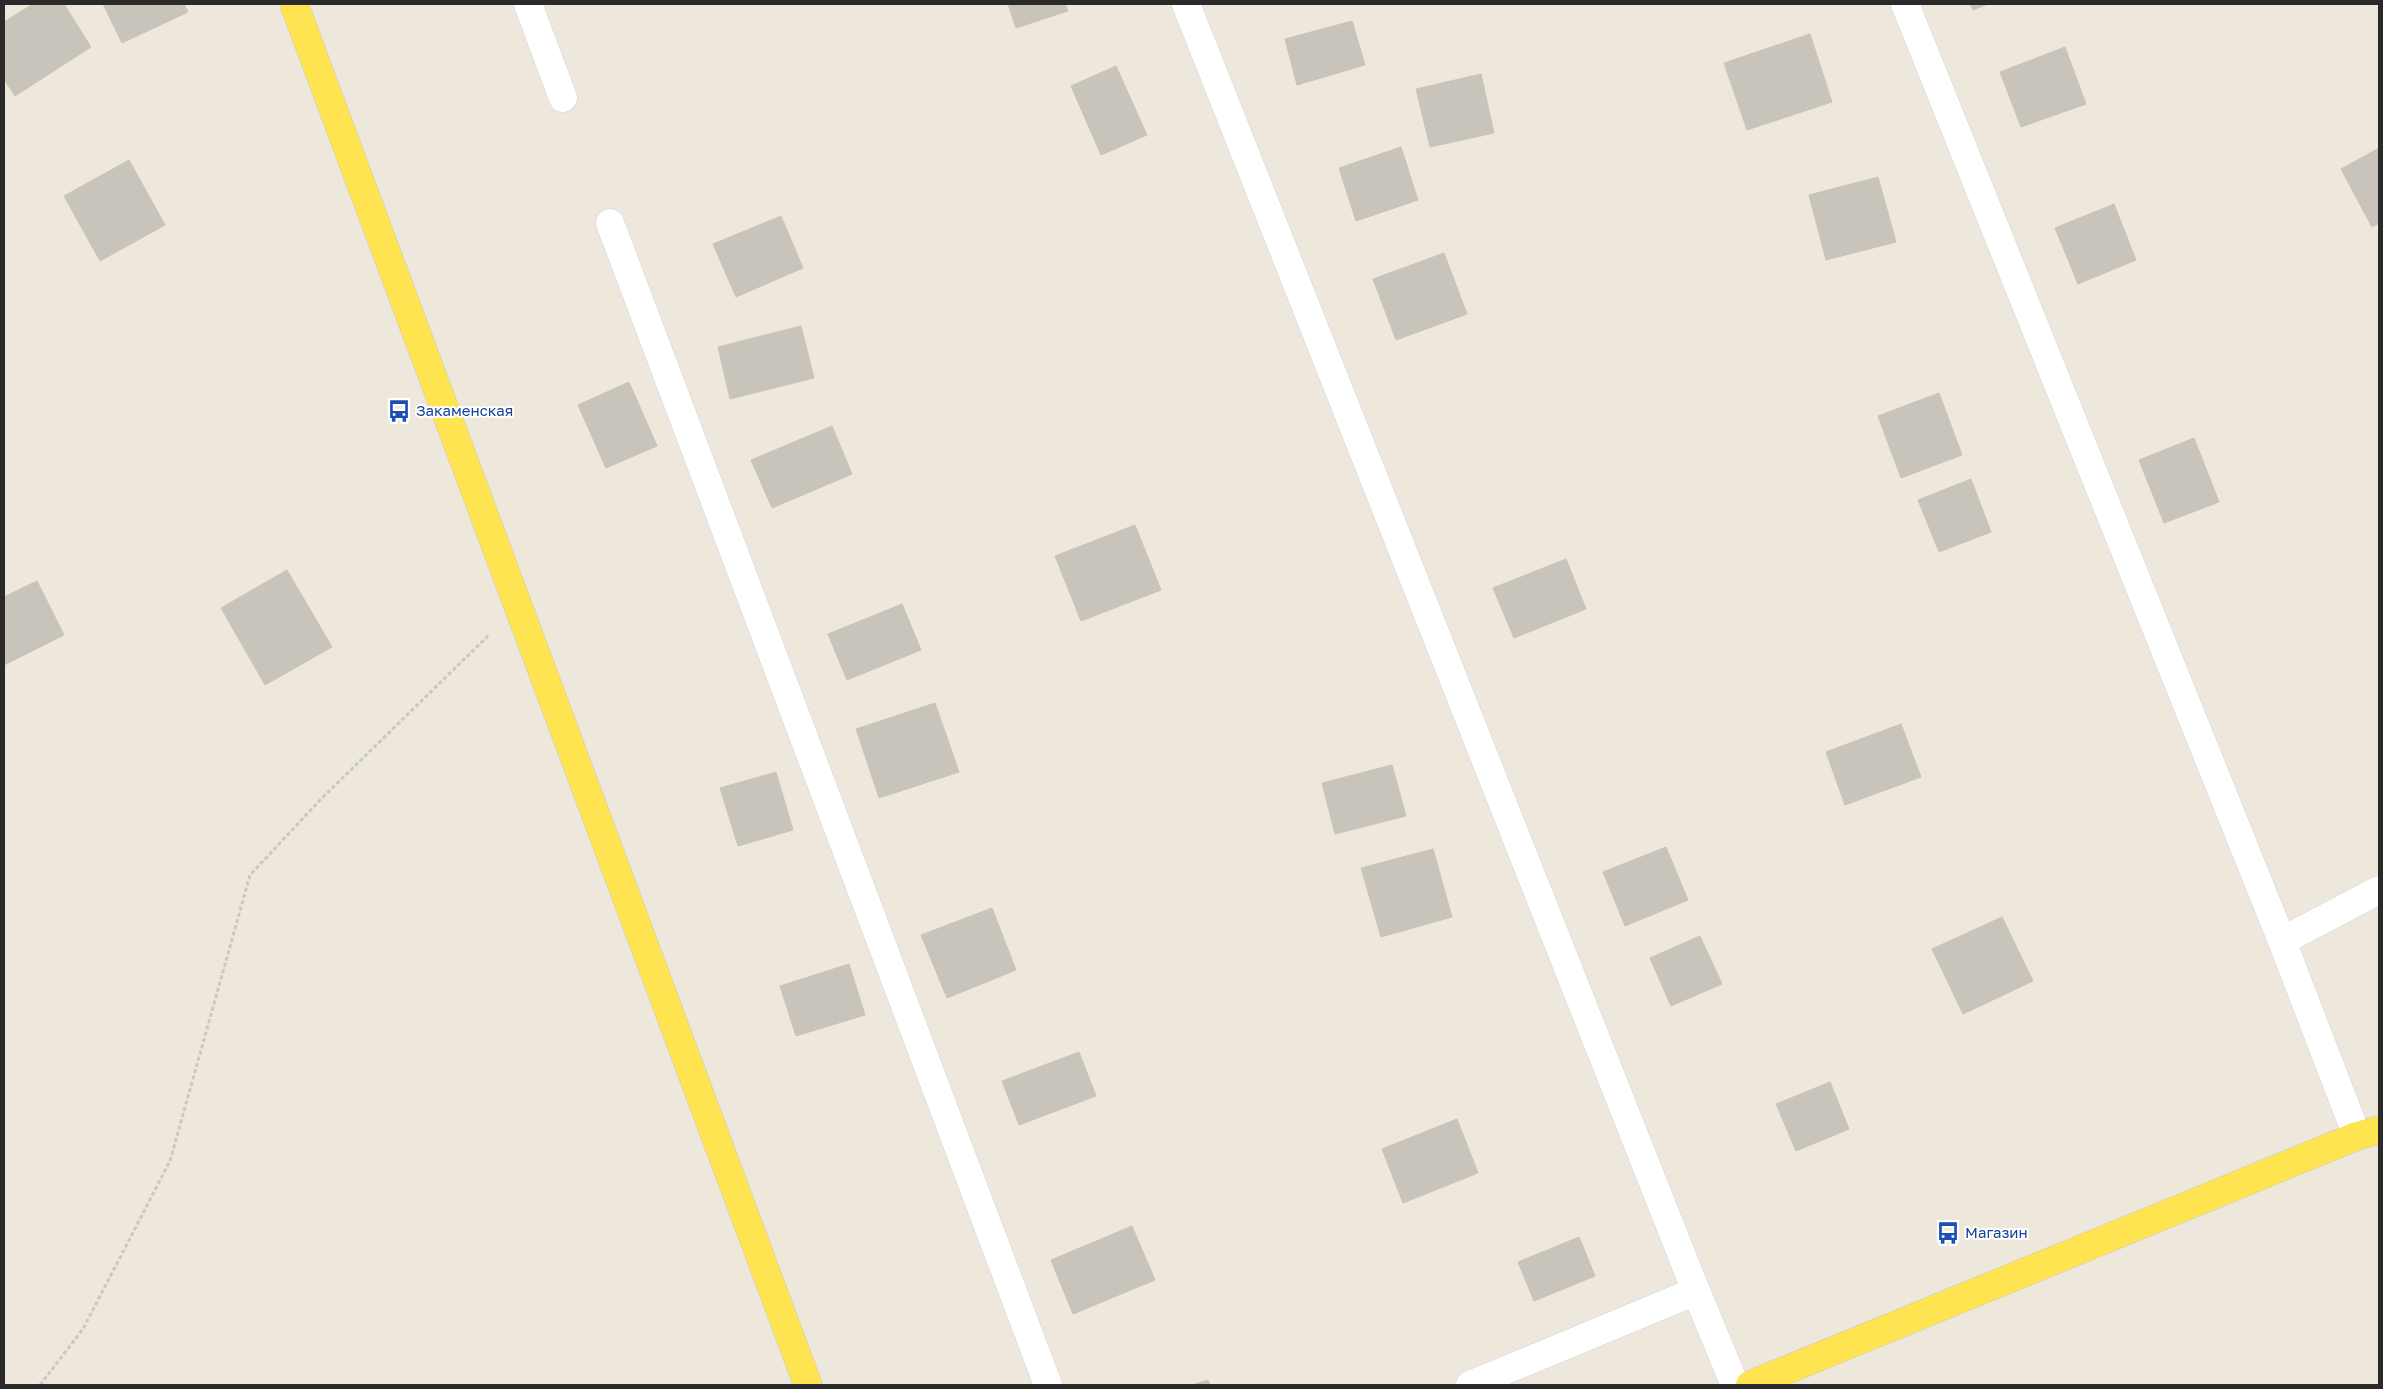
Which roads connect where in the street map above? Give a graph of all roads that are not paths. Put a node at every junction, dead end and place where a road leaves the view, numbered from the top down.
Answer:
1 (294, 4) edge
2 (528, 4) edge
3 (1186, 4) edge
4 (1905, 4) edge
5 (563, 98) dead end
6 (610, 223) dead end
7 (2379, 890) edge
8 (2282, 941) junction
9 (2368, 1133) edge
10 (1696, 1291) junction
11 (808, 1385) edge
12 (1048, 1385) edge
13 (1470, 1385) edge
14 (1735, 1385) edge
15 (1750, 1385) edge

1 - 11 main road
2 - 5 lane
3 - 10 lane
4 - 8 lane
6 - 12 lane
7 - 8 lane
8 - 9 lane
9 - 15 main road
10 - 13 lane
10 - 14 lane

